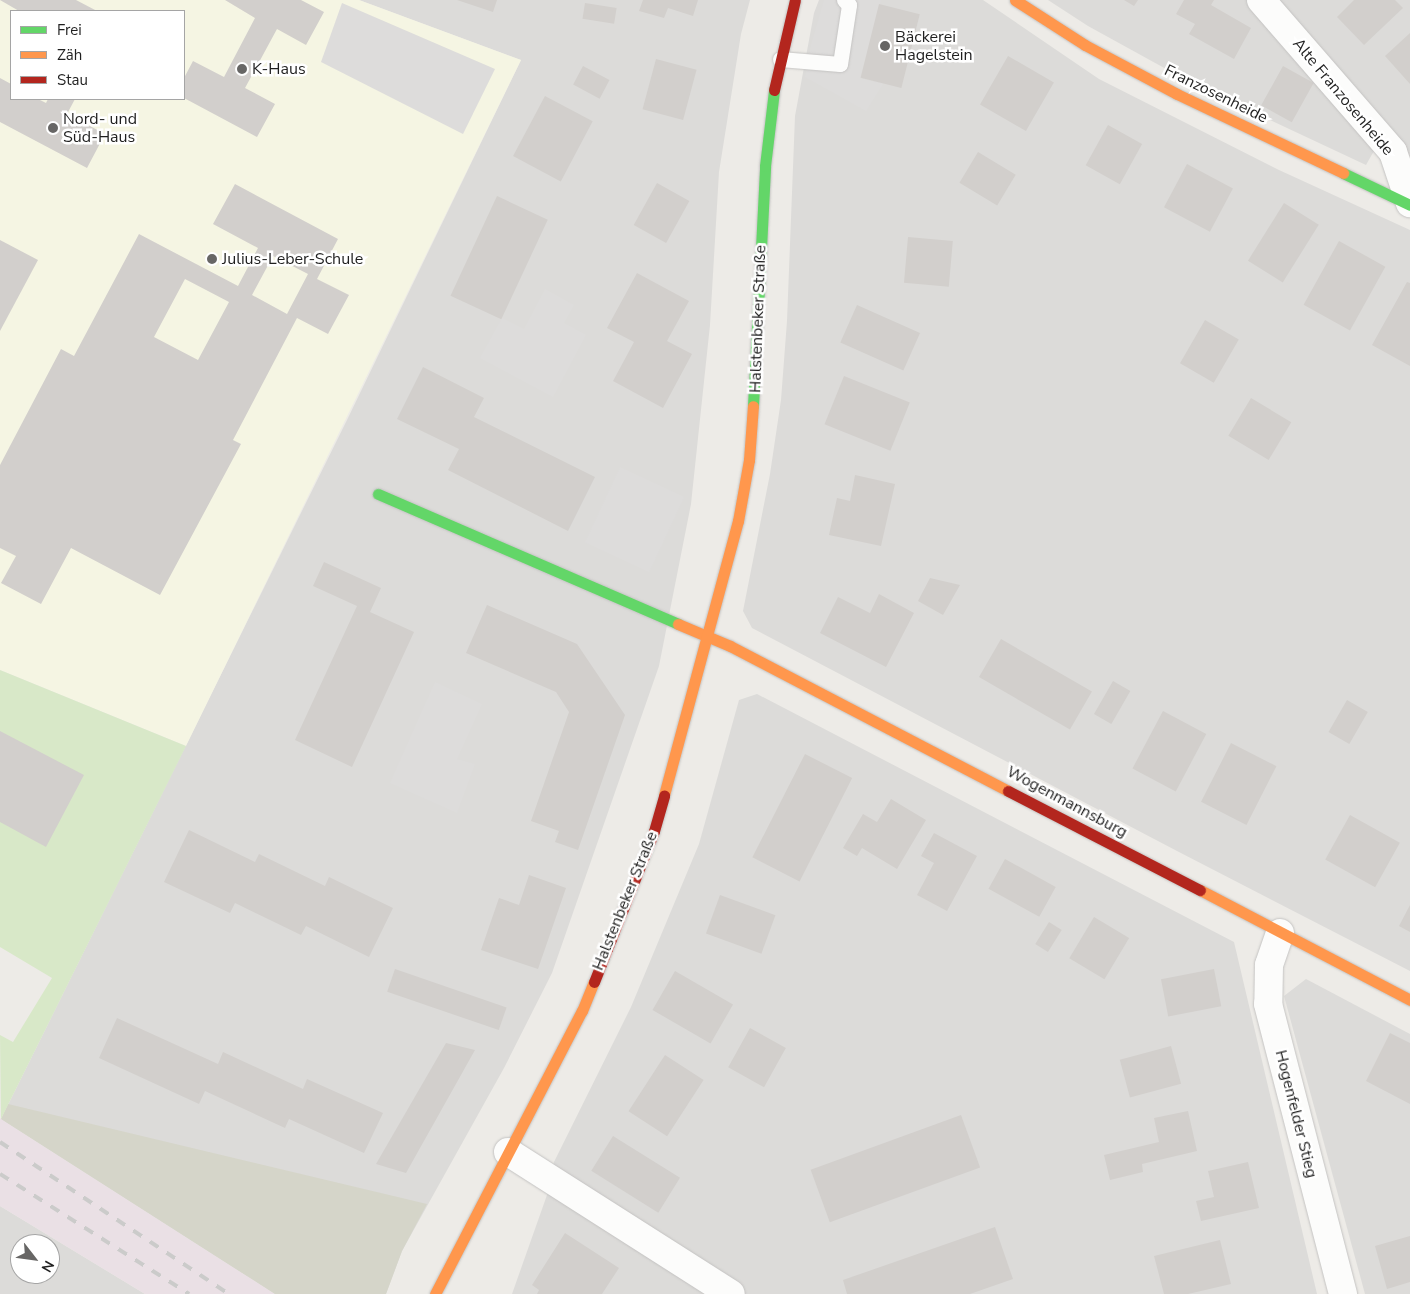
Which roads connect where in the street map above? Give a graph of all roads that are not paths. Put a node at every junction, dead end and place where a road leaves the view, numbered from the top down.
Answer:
1 (795, 0) edge
2 (844, 0) edge
3 (1015, 0) edge
4 (1261, 0) edge
5 (780, 59) junction
6 (1410, 204) edge
7 (378, 494) dead end
8 (708, 636) junction
9 (1280, 933) junction
10 (1410, 1000) edge
11 (508, 1152) junction
12 (435, 1294) edge
13 (731, 1294) edge
14 (1343, 1294) edge

1 - 5 street, Halstenbeker Straße
2 - 5 lane
3 - 6 street, Franzosenheide
4 - 6 street, Alte Franzosenheide
5 - 8 street, Halstenbeker Straße
7 - 8 street
8 - 9 street, Wogenmannsburg
8 - 11 street, Halstenbeker Straße
9 - 10 street, Wogenmannsburg
9 - 14 street, Hogenfelder Stieg
11 - 12 street, Halstenbeker Straße
11 - 13 street

